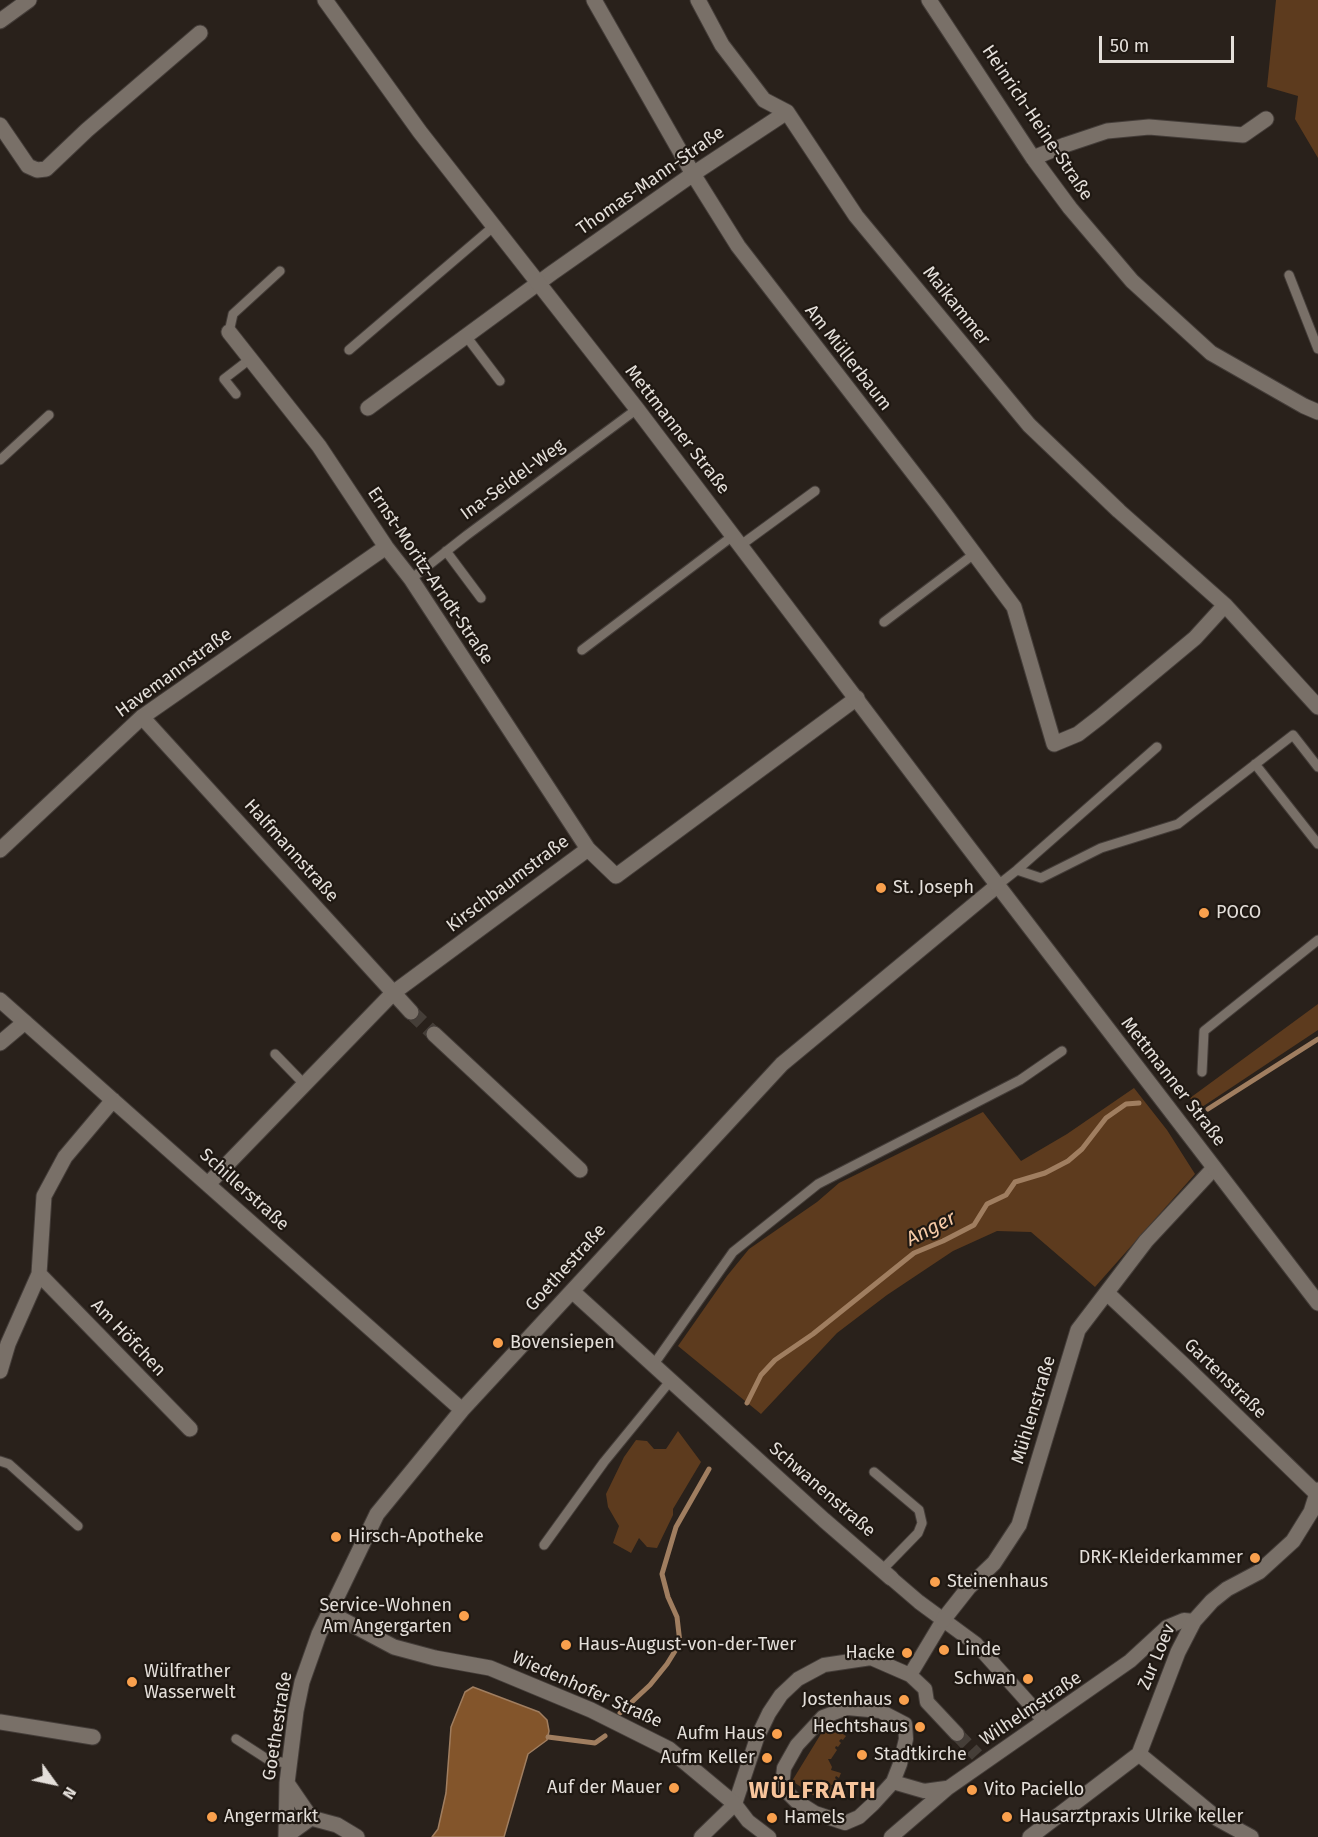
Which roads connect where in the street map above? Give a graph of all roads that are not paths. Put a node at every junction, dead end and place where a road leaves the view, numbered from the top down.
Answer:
1 (29, 0) edge
2 (325, 0) edge
3 (594, 0) edge
4 (698, 0) edge
5 (929, 0) edge
6 (0, 21) edge
7 (200, 33) dead end
8 (787, 112) junction
9 (1266, 119) dead end
10 (2, 131) edge
11 (1033, 158) junction
12 (693, 174) junction
13 (493, 227) junction
14 (280, 271) dead end
15 (1289, 275) dead end
16 (538, 284) junction
17 (230, 332) joint
18 (466, 336) junction
19 (1318, 349) edge
20 (349, 350) dead end
21 (250, 358) junction
22 (500, 381) dead end
23 (236, 394) dead end
24 (368, 408) dead end
25 (637, 409) junction
26 (1318, 412) edge
27 (49, 415) dead end
28 (0, 460) edge
29 (815, 491) dead end
30 (737, 540) junction
31 (386, 547) junction
32 (446, 551) junction
33 (974, 554) junction
34 (411, 579) junction
35 (481, 598) dead end
36 (1226, 605) junction
37 (884, 622) dead end
38 (582, 650) dead end
39 (857, 698) junction
40 (1318, 707) edge
41 (142, 717) junction
42 (1157, 747) dead end
43 (1255, 764) junction
44 (1318, 767) edge
45 (1318, 844) edge
46 (588, 849) junction
47 (0, 850) edge
48 (1017, 870) junction
49 (998, 885) junction
50 (1318, 940) edge
51 (393, 993) junction
52 (0, 1000) edge
53 (411, 1012) tunnel mouth
54 (25, 1022) junction
55 (434, 1034) tunnel mouth
56 (0, 1043) edge
57 (1062, 1051) dead end
58 (275, 1054) dead end
59 (1202, 1072) dead end
60 (305, 1084) junction
61 (113, 1100) junction
62 (1214, 1168) junction
63 (580, 1170) dead end
64 (208, 1184) junction
65 (39, 1274) junction
66 (572, 1291) junction
67 (1107, 1293) junction
68 (1318, 1303) edge
69 (654, 1364) junction
70 (0, 1371) edge
71 (671, 1380) junction
72 (462, 1410) junction
73 (190, 1429) dead end
74 (0, 1461) edge
75 (874, 1472) dead end
76 (1317, 1492) edge
77 (78, 1526) dead end
78 (544, 1545) dead end
79 (887, 1574) junction
80 (330, 1613) junction
81 (943, 1620) junction
82 (1194, 1621) junction
83 (910, 1674) junction
84 (1044, 1720) junction
85 (0, 1722) edge
86 (957, 1734) tunnel mouth
87 (93, 1737) dead end
88 (236, 1739) dead end
89 (1139, 1754) junction
90 (290, 1764) junction
91 (893, 1782) junction
92 (287, 1783) junction
93 (948, 1788) junction
94 (735, 1804) junction
95 (311, 1818) junction
96 (286, 1837) edge
97 (357, 1837) edge
98 (701, 1837) edge
99 (769, 1837) edge
100 (891, 1837) edge
101 (1030, 1837) edge
102 (1251, 1837) edge

1 - 6 street
2 - 13 street, Mettmanner Straße
3 - 12 street, Am Müllerbaum
4 - 8 street, Maikammer
5 - 11 street, Heinrich-Heine-Straße
7 - 10 street
8 - 12 street, Thomas-Mann-Straße
8 - 36 street, Maikammer
9 - 11 street
11 - 26 street, Heinrich-Heine-Straße
12 - 16 street, Thomas-Mann-Straße
12 - 33 street, Am Müllerbaum
13 - 16 street, Mettmanner Straße
13 - 20 lane
14 - 17 lane
15 - 19 lane
16 - 18 street, Thomas-Mann-Straße
16 - 25 street, Mettmanner Straße
17 - 21 street, Ernst-Moritz-Arndt-Straße
18 - 22 lane
18 - 24 street, Thomas-Mann-Straße
21 - 23 lane
21 - 31 street, Ernst-Moritz-Arndt-Straße
25 - 30 street, Mettmanner Straße
25 - 32 lane, Ina-Seidel-Weg
27 - 28 lane
29 - 30 lane
30 - 38 lane
30 - 39 street, Mettmanner Straße
31 - 34 street, Ernst-Moritz-Arndt-Straße
31 - 41 street, Havemannstraße
32 - 34 lane, Ina-Seidel-Weg
32 - 35 lane
33 - 36 street, Am Müllerbaum
33 - 37 lane
34 - 46 street, Ernst-Moritz-Arndt-Straße
36 - 40 street, Maikammer
39 - 46 street, Kirschbaumstraße
39 - 49 street, Mettmanner Straße
41 - 47 street, Havemannstraße
41 - 51 street, Halfmannstraße
42 - 48 lane
43 - 44 lane
43 - 45 lane
43 - 48 lane
46 - 51 street, Kirschbaumstraße
48 - 49 lane
49 - 62 street, Mettmanner Straße
49 - 66 street, Goethestraße
50 - 59 lane
51 - 53 street, Halfmannstraße
51 - 60 street, Kirschbaumstraße
52 - 54 street, Schillerstraße
54 - 56 street
54 - 61 street, Schillerstraße
55 - 63 street
57 - 69 lane
58 - 60 lane
60 - 64 street, Kirschbaumstraße
61 - 64 street, Schillerstraße
61 - 65 street
62 - 67 street, Mühlenstraße
62 - 68 street, Mettmanner Straße
64 - 72 street, Schillerstraße
65 - 70 street
65 - 73 street, Am Höfchen
66 - 69 street, Schwanenstraße
66 - 72 street, Goethestraße
67 - 76 street, Gartenstraße
67 - 81 street, Mühlenstraße
69 - 71 street, Schwanenstraße
71 - 78 lane
71 - 79 street, Schwanenstraße
72 - 80 street, Goethestraße
74 - 77 lane
75 - 79 lane
76 - 82 street, Zur Loev
79 - 81 street, Schwanenstraße
80 - 90 street, Goethestraße
80 - 94 street, Wiedenhofer Straße
81 - 83 street, Mühlenstraße
81 - 84 street, Schwanenstraße
82 - 84 street, Wilhelmstraße
82 - 89 street, Zur Loev
83 - 86 street
83 - 94 street
84 - 93 street, Wilhelmstraße
85 - 87 street
88 - 90 lane
89 - 101 street
89 - 102 street
90 - 92 street, Goethestraße
91 - 91 street
91 - 93 street
92 - 95 street
92 - 96 street, Goethestraße
93 - 100 street, Wilhelmstraße
94 - 98 street
94 - 99 street, Wiedenhofer Straße
95 - 96 street
95 - 97 street

